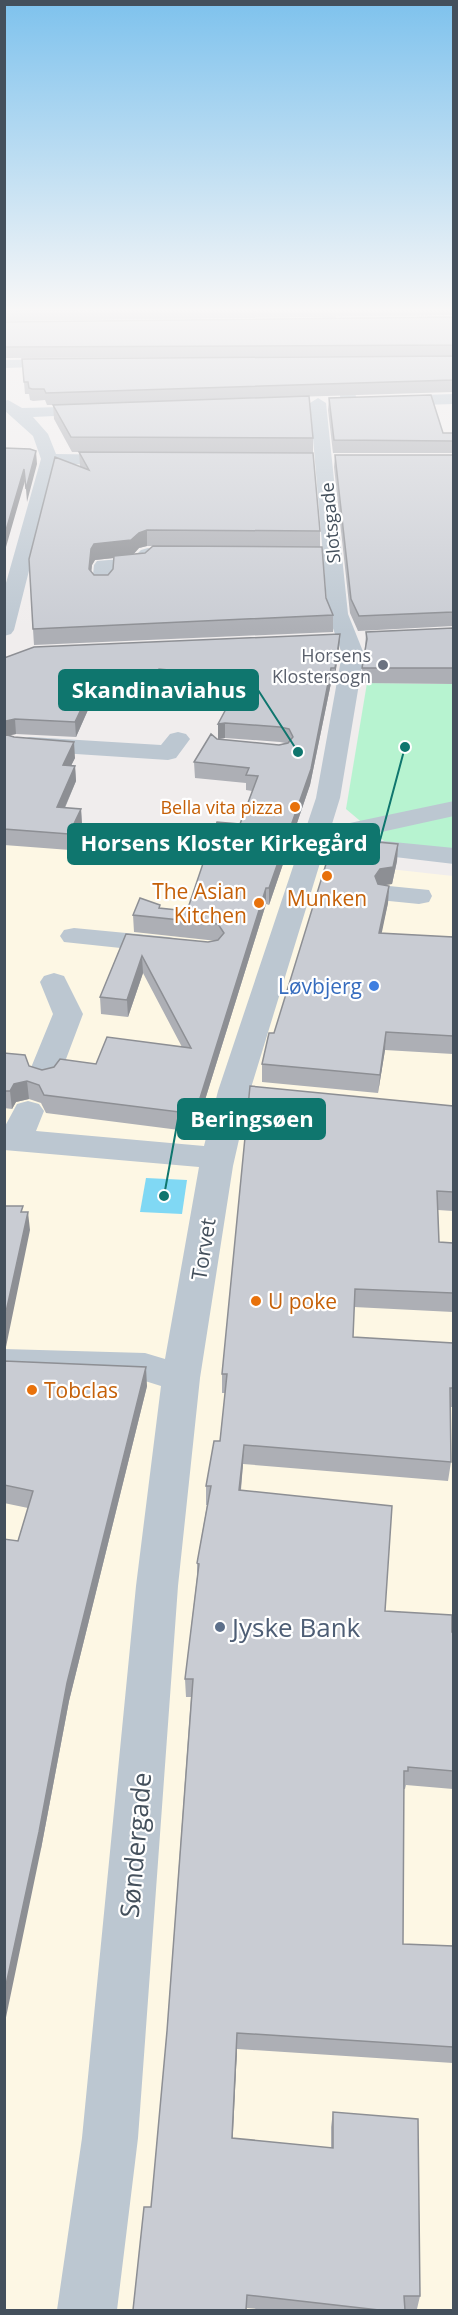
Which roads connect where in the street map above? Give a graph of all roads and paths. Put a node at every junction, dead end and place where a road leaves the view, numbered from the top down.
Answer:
1 (21, 416) edge
2 (314, 416) edge
3 (28, 455) edge
4 (49, 457) junction
5 (144, 460) edge
6 (318, 460) junction
7 (346, 460) edge
8 (168, 554) edge
9 (311, 555) edge
10 (333, 555) junction
11 (102, 585) edge
12 (4, 630) edge
13 (350, 640) joint
14 (178, 740) dead end
15 (16, 743) edge
16 (450, 804) edge
17 (317, 836) junction
18 (453, 856) edge
19 (389, 894) edge
20 (419, 897) dead end
21 (74, 936) dead end
22 (197, 948) edge
23 (54, 982) dead end
24 (44, 1075) edge
25 (234, 1091) junction
26 (268, 1094) edge
27 (16, 1130) edge
28 (221, 1146) junction
29 (6, 1363) edge
30 (181, 1378) junction
31 (87, 2310) edge

1 - 4 street
2 - 6 street, Slotsgade
3 - 4 street
4 - 5 street
4 - 12 street
6 - 7 street
6 - 10 street, Slotsgade
8 - 11 street
9 - 10 street
10 - 13 street, Slotsgade
13 - 17 street, Torvet
14 - 15 street
16 - 17 street
17 - 18 street
17 - 25 street, Torvet
19 - 20 street
21 - 22 street
23 - 24 street
25 - 26 street
25 - 28 street, Torvet
27 - 28 street
28 - 30 street, Torvet
29 - 30 street
30 - 31 street, Søndergade

